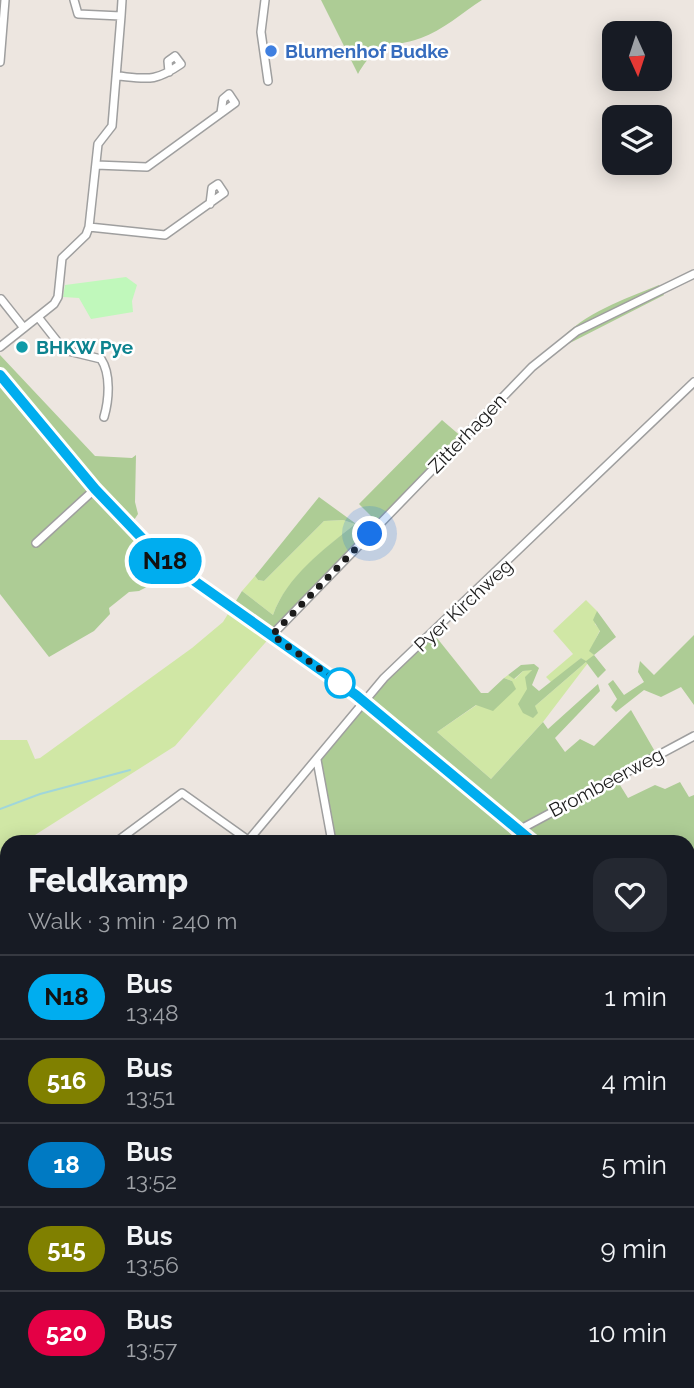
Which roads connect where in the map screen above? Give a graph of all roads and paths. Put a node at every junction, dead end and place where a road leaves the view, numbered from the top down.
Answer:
1 (5, 0) edge
2 (74, 0) edge
3 (122, 0) edge
4 (265, 0) edge
5 (121, 16) junction
6 (0, 62) edge
7 (169, 72) dead end
8 (118, 76) junction
9 (268, 82) dead end
10 (221, 113) dead end
11 (96, 165) junction
12 (210, 204) dead end
13 (89, 227) junction
14 (694, 274) edge
15 (1, 299) edge
16 (38, 317) junction
17 (24, 328) junction
18 (0, 347) edge
19 (0, 375) edge
20 (694, 382) edge
21 (104, 417) dead end
22 (95, 489) junction
23 (36, 543) dead end
24 (272, 635) junction
25 (364, 701) junction
26 (694, 736) edge
27 (317, 760) junction
28 (519, 830) junction
29 (125, 835) edge
30 (239, 835) edge
31 (252, 835) edge
32 (331, 835) edge
33 (525, 835) edge

1 - 6 street
2 - 5 street
3 - 5 street
4 - 9 street
5 - 8 street
7 - 8 street
8 - 11 street
10 - 11 street
11 - 13 street
12 - 13 street
13 - 16 street
14 - 24 street, Zitterhagen
15 - 17 street
16 - 17 street
16 - 21 street
17 - 18 street
19 - 22 street
20 - 25 street, Pyer Kirchweg
22 - 23 street
22 - 24 street
24 - 25 street
25 - 27 street, Pyer Kirchweg
25 - 28 street
26 - 28 street, Brombeerweg
27 - 31 street, Pyer Kirchweg
27 - 32 street
28 - 33 street
29 - 30 street

